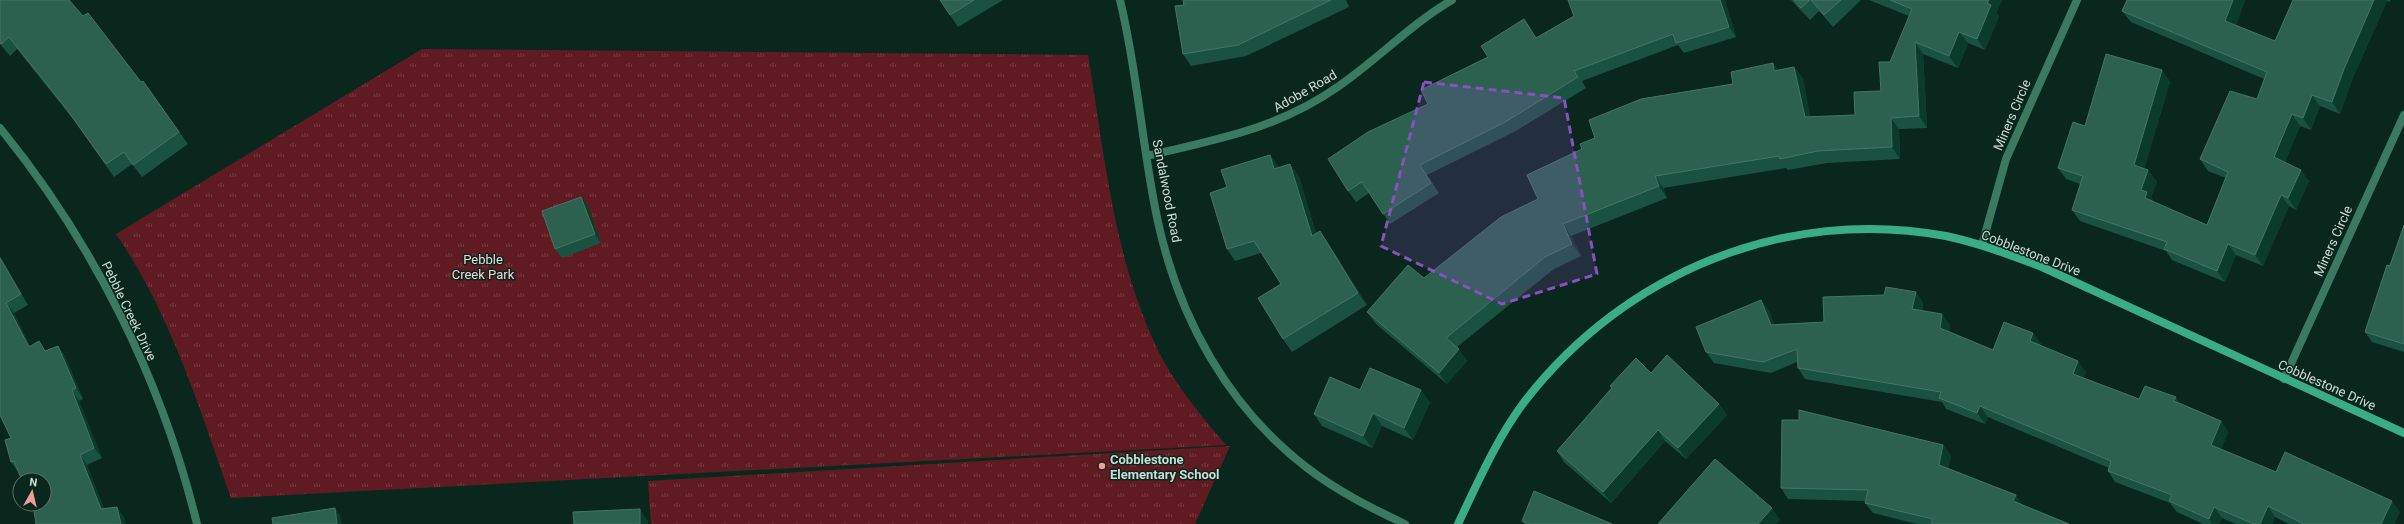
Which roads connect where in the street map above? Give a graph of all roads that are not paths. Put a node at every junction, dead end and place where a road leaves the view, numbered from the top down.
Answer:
1 (1120, 0) edge
2 (1452, 0) edge
3 (2077, 0) edge
4 (2404, 115) edge
5 (0, 128) edge
6 (1147, 156) junction
7 (1982, 244) junction
8 (2284, 379) junction
9 (2404, 433) edge
10 (197, 524) edge
11 (1405, 524) edge
12 (1458, 524) edge

1 - 6 street, Sandalwood Road
2 - 6 street, Adobe Road
3 - 7 street, Miners Circle
4 - 8 street, Miners Circle
5 - 10 street, Pebble Creek Drive
6 - 11 street, Sandalwood Road
7 - 8 street, Cobblestone Drive
7 - 12 street, Cobblestone Drive
8 - 9 street, Cobblestone Drive

